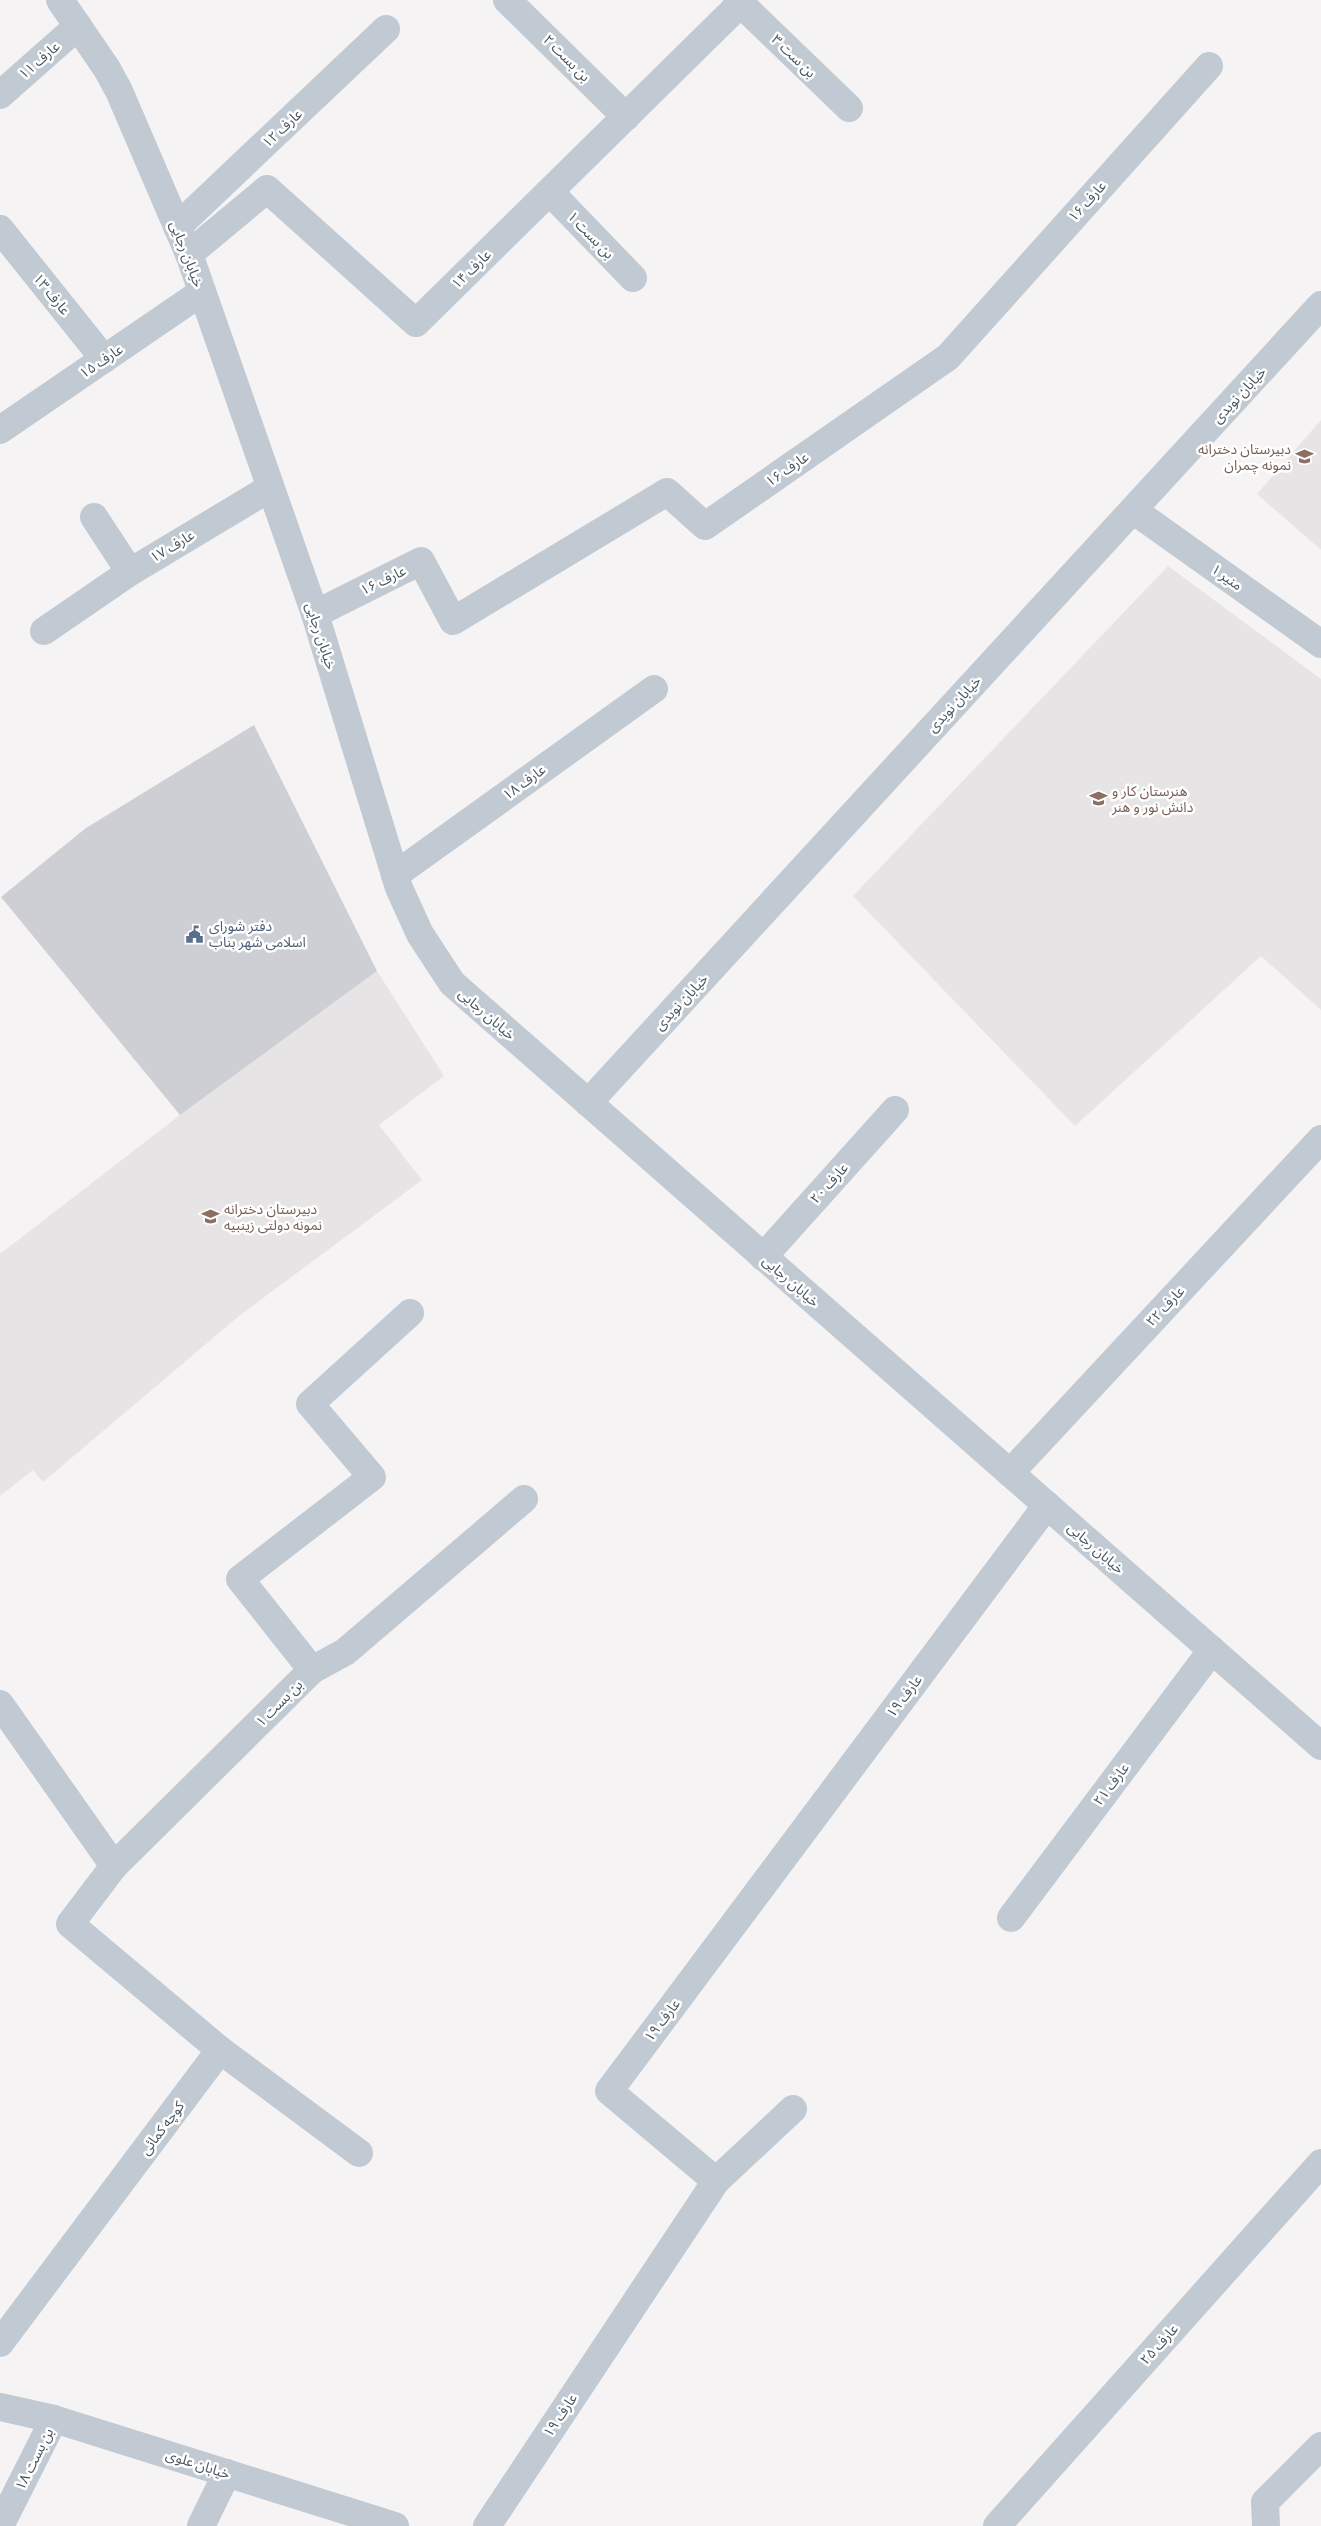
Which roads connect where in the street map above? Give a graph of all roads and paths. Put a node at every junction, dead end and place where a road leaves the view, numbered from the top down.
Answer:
1 (60, 0) edge
2 (507, 0) edge
3 (738, 2) edge
4 (78, 26) junction
5 (386, 29) dead end
6 (1208, 66) dead end
7 (0, 95) edge
8 (848, 108) dead end
9 (626, 117) junction
10 (550, 192) junction
11 (177, 226) junction
12 (0, 229) edge
13 (189, 254) junction
14 (633, 278) dead end
15 (202, 292) junction
16 (1321, 305) edge
17 (104, 359) junction
18 (0, 430) edge
19 (270, 488) junction
20 (1133, 510) junction
21 (94, 517) dead end
22 (130, 572) junction
23 (315, 614) junction
24 (44, 632) dead end
25 (1321, 644) edge
26 (654, 689) dead end
27 (395, 875) junction
28 (588, 1103) junction
29 (895, 1110) dead end
30 (1321, 1139) edge
31 (763, 1257) junction
32 (410, 1313) dead end
33 (1010, 1473) junction
34 (524, 1499) dead end
35 (1046, 1506) junction
36 (1212, 1650) junction
37 (312, 1670) junction
38 (0, 1704) edge
39 (1321, 1746) edge
40 (114, 1866) junction
41 (1011, 1918) dead end
42 (220, 2050) junction
43 (793, 2109) dead end
44 (359, 2153) dead end
45 (1321, 2162) edge
46 (716, 2180) junction
47 (0, 2343) edge
48 (0, 2407) edge
49 (54, 2418) junction
50 (1321, 2446) edge
51 (227, 2473) junction
52 (366, 2522) edge
53 (0, 2526) edge
54 (200, 2526) edge
55 (395, 2526) edge
56 (487, 2526) edge
57 (997, 2526) edge
58 (1266, 2526) edge

1 - 4 street, خیابان رجایی
2 - 9 street, بن بست ۲
3 - 8 street, بن ست ۳
3 - 9 street, عارف ۱۴
4 - 7 street, عارف ۱۱
4 - 11 street, خیابان رجایی
5 - 11 street, عارف ۱۲
6 - 23 street, عارف ۱۶
9 - 10 street, عارف ۱۴
10 - 13 street, عارف ۱۴
10 - 14 street, بن بست ۱
11 - 13 street, خیابان رجایی
12 - 17 street, عارف ۱۳
13 - 15 street, خیابان رجایی
15 - 17 street, عارف ۱۵
15 - 19 street, خیابان رجایی
16 - 20 street, خیابان نویدی
17 - 18 street, عارف ۱۵
19 - 22 street, عارف ۱۷
19 - 23 street, خیابان رجایی
20 - 25 street, منیر ۱
20 - 28 street, خیابان نویدی
21 - 22 street
22 - 24 street, عارف ۱۷
23 - 27 street, خیابان رجایی
26 - 27 street, عارف ۱۸
27 - 28 street, خیابان رجایی
28 - 31 street, خیابان رجایی
29 - 31 street, عارف ۲۰
30 - 33 street, عارف ۲۲
31 - 33 street, خیابان رجایی
32 - 37 street, بن بست ۱
33 - 35 street, خیابان رجایی
34 - 37 street
35 - 36 street, خیابان رجایی
35 - 46 street, عارف ۱۹
36 - 39 street, خیابان رجایی
36 - 41 street, عارف ۲۱
37 - 40 street, بن بست ۱
38 - 40 street
40 - 42 street, بن بست ۱
42 - 44 street
42 - 47 street, کوچه کمائی
43 - 46 street
45 - 57 street, عارف ۲۵
46 - 56 street, عارف ۱۹
48 - 49 street, خیابان علوی
49 - 51 street, خیابان علوی
49 - 53 street, بن بست ۱۸
50 - 58 street
51 - 52 street, خیابان علوی
51 - 54 street
52 - 55 street, خیابان علوی

